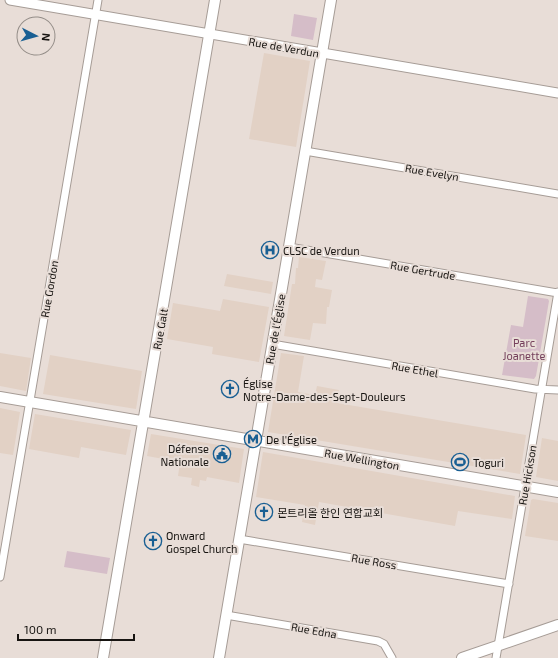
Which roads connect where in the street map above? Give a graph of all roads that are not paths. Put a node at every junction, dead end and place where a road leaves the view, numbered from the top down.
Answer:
1 (10, 0) edge
2 (98, 0) edge
3 (214, 0) edge
4 (331, 0) edge
5 (96, 14) junction
6 (209, 34) junction
7 (322, 53) junction
8 (558, 92) edge
9 (305, 151) junction
10 (558, 194) edge
11 (289, 247) junction
12 (558, 293) edge
13 (272, 344) junction
14 (542, 389) junction
15 (558, 390) edge
16 (0, 397) edge
17 (30, 402) junction
18 (144, 422) junction
19 (256, 441) junction
20 (525, 486) junction
21 (558, 492) edge
22 (239, 539) junction
23 (0, 577) edge
24 (509, 584) junction
25 (226, 615) junction
26 (558, 625) edge
27 (499, 644) junction
28 (103, 658) edge
29 (219, 658) edge
30 (392, 658) edge
31 (462, 658) edge
32 (496, 658) edge

1 - 5 street, Rue de Verdun
2 - 5 street, Rue Gordon
3 - 6 main road, Rue Galt
4 - 7 main road, Rue de l'Église
5 - 6 street, Rue de Verdun
5 - 17 street, Rue Gordon
6 - 7 street, Rue de Verdun
6 - 18 main road, Rue Galt
7 - 8 street, Rue de Verdun
7 - 9 main road, Rue de l'Église
9 - 10 street, Rue Evelyn
9 - 11 main road, Rue de l'Église
11 - 12 street, Rue Gertrude
11 - 13 main road, Rue de l'Église
12 - 14 street, Rue Hickson
13 - 14 street, Rue Ethel
13 - 19 main road, Rue de l'Église
14 - 15 street, Rue Ethel
14 - 20 street, Rue Hickson
16 - 17 main road, Rue Wellington
17 - 18 main road, Rue Wellington
17 - 23 street, Rue Gordon
18 - 19 main road, Rue Wellington
18 - 28 main road, Rue Galt
19 - 20 main road, Rue Wellington
19 - 22 main road, Rue de l'Église
20 - 21 main road, Rue Wellington
20 - 24 street, Rue Hickson
22 - 24 street, Rue Ross
22 - 25 main road, Rue de l'Église
24 - 27 street, Rue Hickson
25 - 29 main road, Rue de l'Église
25 - 30 street, Rue Edna
26 - 27 main road
27 - 31 main road
27 - 32 street, Rue Hickson

